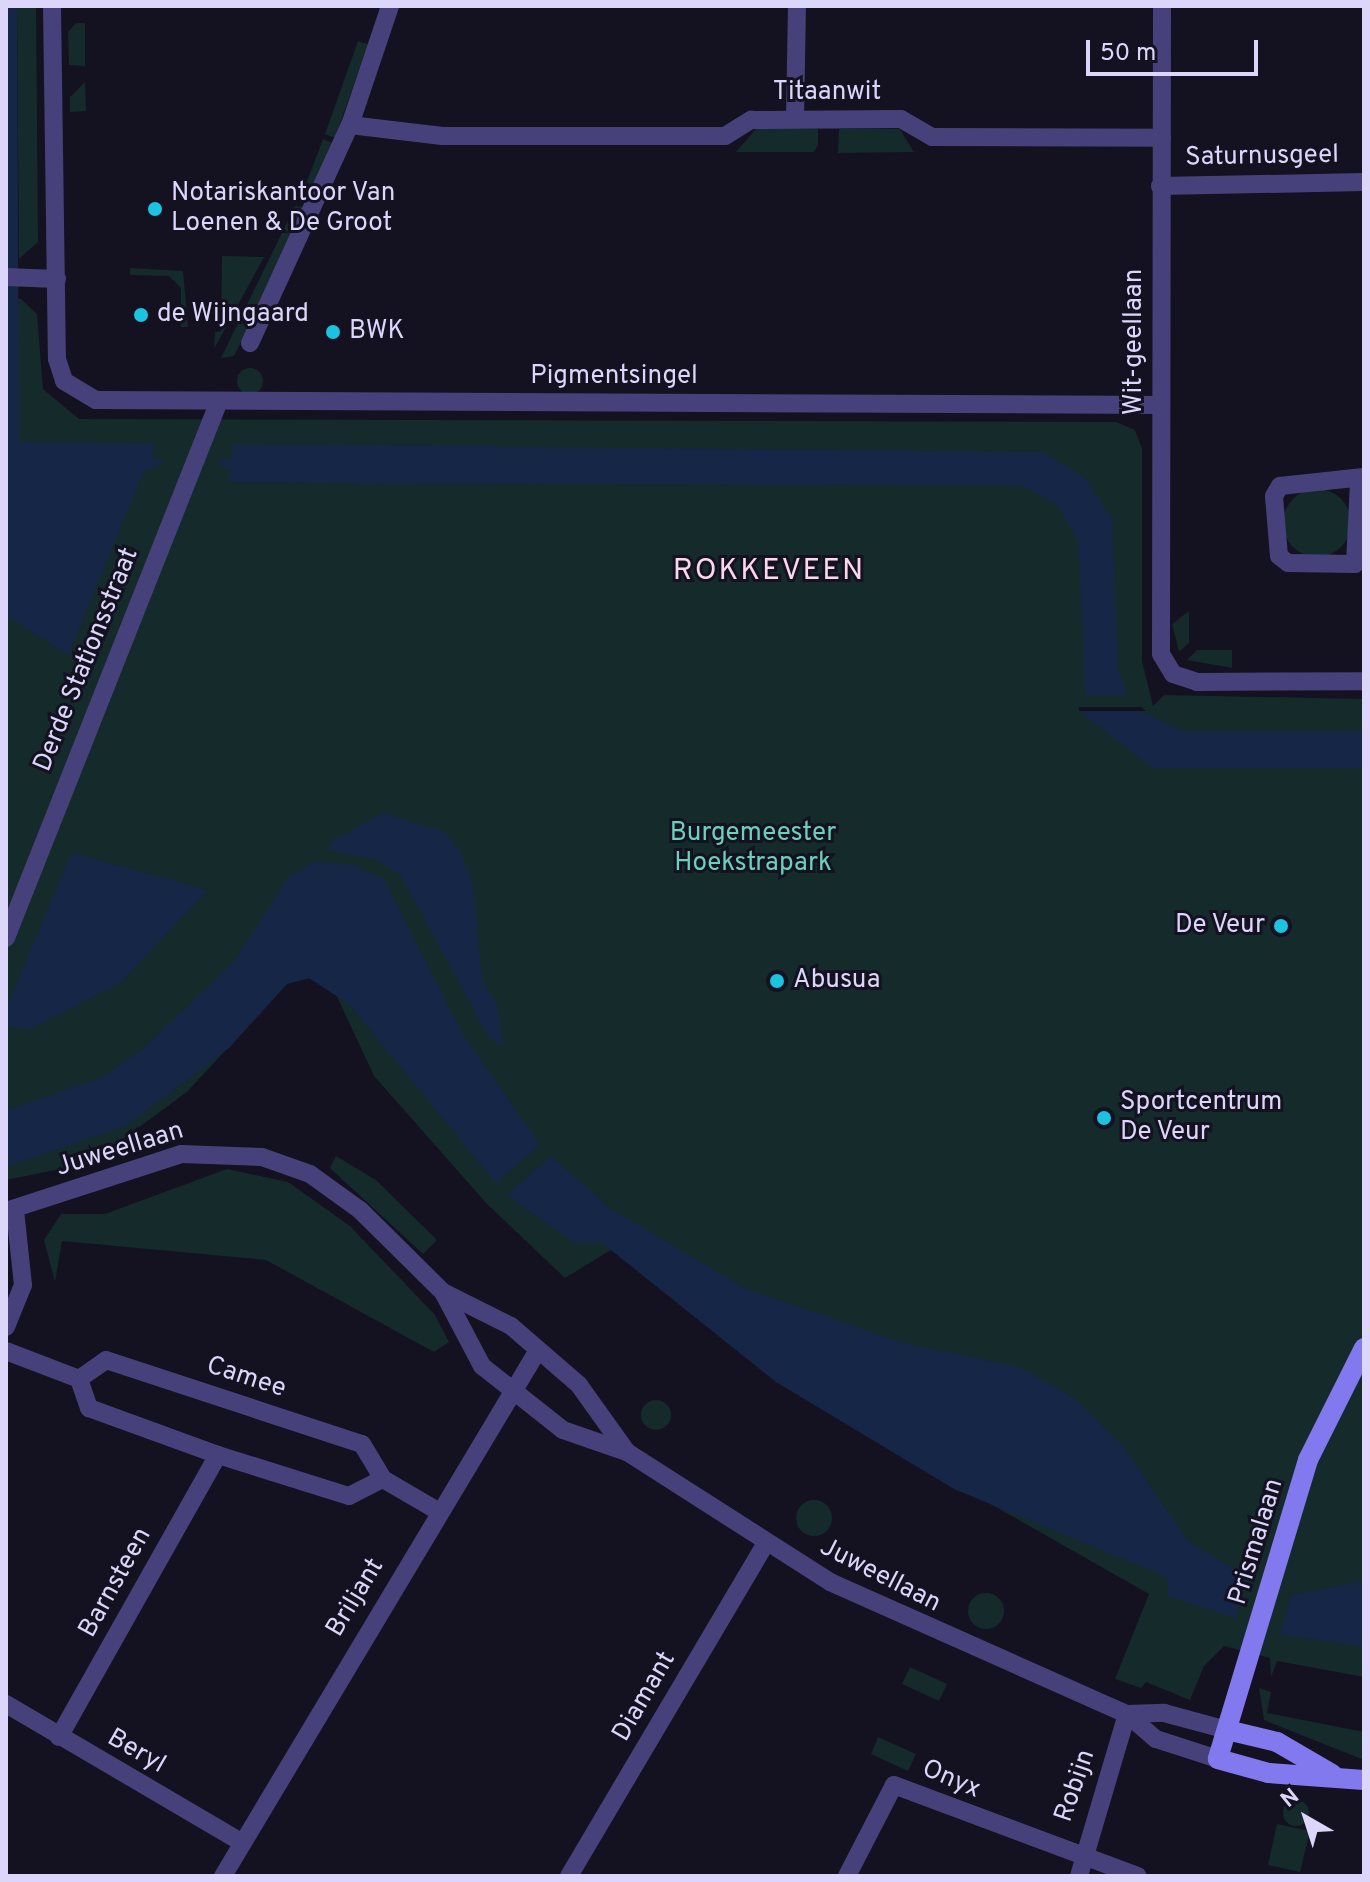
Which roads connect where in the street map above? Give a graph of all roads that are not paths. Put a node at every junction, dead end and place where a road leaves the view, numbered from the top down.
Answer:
1 (52, 6) edge
2 (390, 6) edge
3 (797, 6) edge
4 (1162, 6) edge
5 (795, 119) junction
6 (350, 125) junction
7 (1162, 138) junction
8 (1364, 182) edge
9 (1160, 186) junction
10 (15, 277) edge
11 (57, 279) junction
12 (250, 343) dead end
13 (219, 401) junction
14 (1160, 405) junction
15 (1362, 479) edge
16 (1364, 681) edge
17 (6, 938) edge
18 (10, 1210) edge
19 (443, 1292) junction
20 (6, 1327) edge
21 (1364, 1348) edge
22 (538, 1350) junction
23 (6, 1351) edge
24 (79, 1379) junction
25 (509, 1392) junction
26 (627, 1452) junction
27 (218, 1455) junction
28 (383, 1479) junction
29 (438, 1511) junction
30 (765, 1544) junction
31 (6, 1704) edge
32 (1127, 1714) junction
33 (1227, 1730) junction
34 (59, 1737) junction
35 (1218, 1759) junction
36 (1332, 1774) junction
37 (1364, 1780) edge
38 (241, 1842) junction
39 (1082, 1868) edge
40 (223, 1876) edge
41 (569, 1876) edge
42 (847, 1876) edge
43 (1138, 1876) edge

1 - 11 street
2 - 6 street
3 - 5 street
4 - 7 street, Wit-geellaan
5 - 6 street, Titaanwit
5 - 7 street, Titaanwit
6 - 12 street
7 - 9 street, Wit-geellaan
8 - 9 street, Saturnusgeel
9 - 14 street, Wit-geellaan
10 - 11 street
11 - 13 street, Pigmentsingel
13 - 14 street, Pigmentsingel
13 - 17 street, Derde Stationsstraat
14 - 16 street, Wit-geellaan
15 - 15 street
18 - 19 street, Juweellaan
18 - 20 street
19 - 22 street, Juweellaan
19 - 25 street, Juweellaan
21 - 33 street, Prismalaan
22 - 25 street, Briljant
22 - 26 street, Juweellaan
23 - 24 street
24 - 27 street
24 - 28 street, Camee
25 - 26 street, Juweellaan
25 - 29 street, Briljant
26 - 30 street, Juweellaan
27 - 28 street
27 - 34 street, Barnsteen
28 - 29 street, Camee
29 - 38 street, Briljant
30 - 32 street, Juweellaan
30 - 41 street, Diamant
31 - 34 street, Beryl
32 - 33 street, Juweellaan
32 - 35 street, Juweellaan
32 - 39 street, Robijn
33 - 35 street, Prismalaan
33 - 36 street, Juweellaan
34 - 38 street, Beryl
35 - 36 street, Juweellaan
36 - 37 street, Juweellaan
38 - 40 street, Briljant
39 - 42 street, Onyx
39 - 43 street

